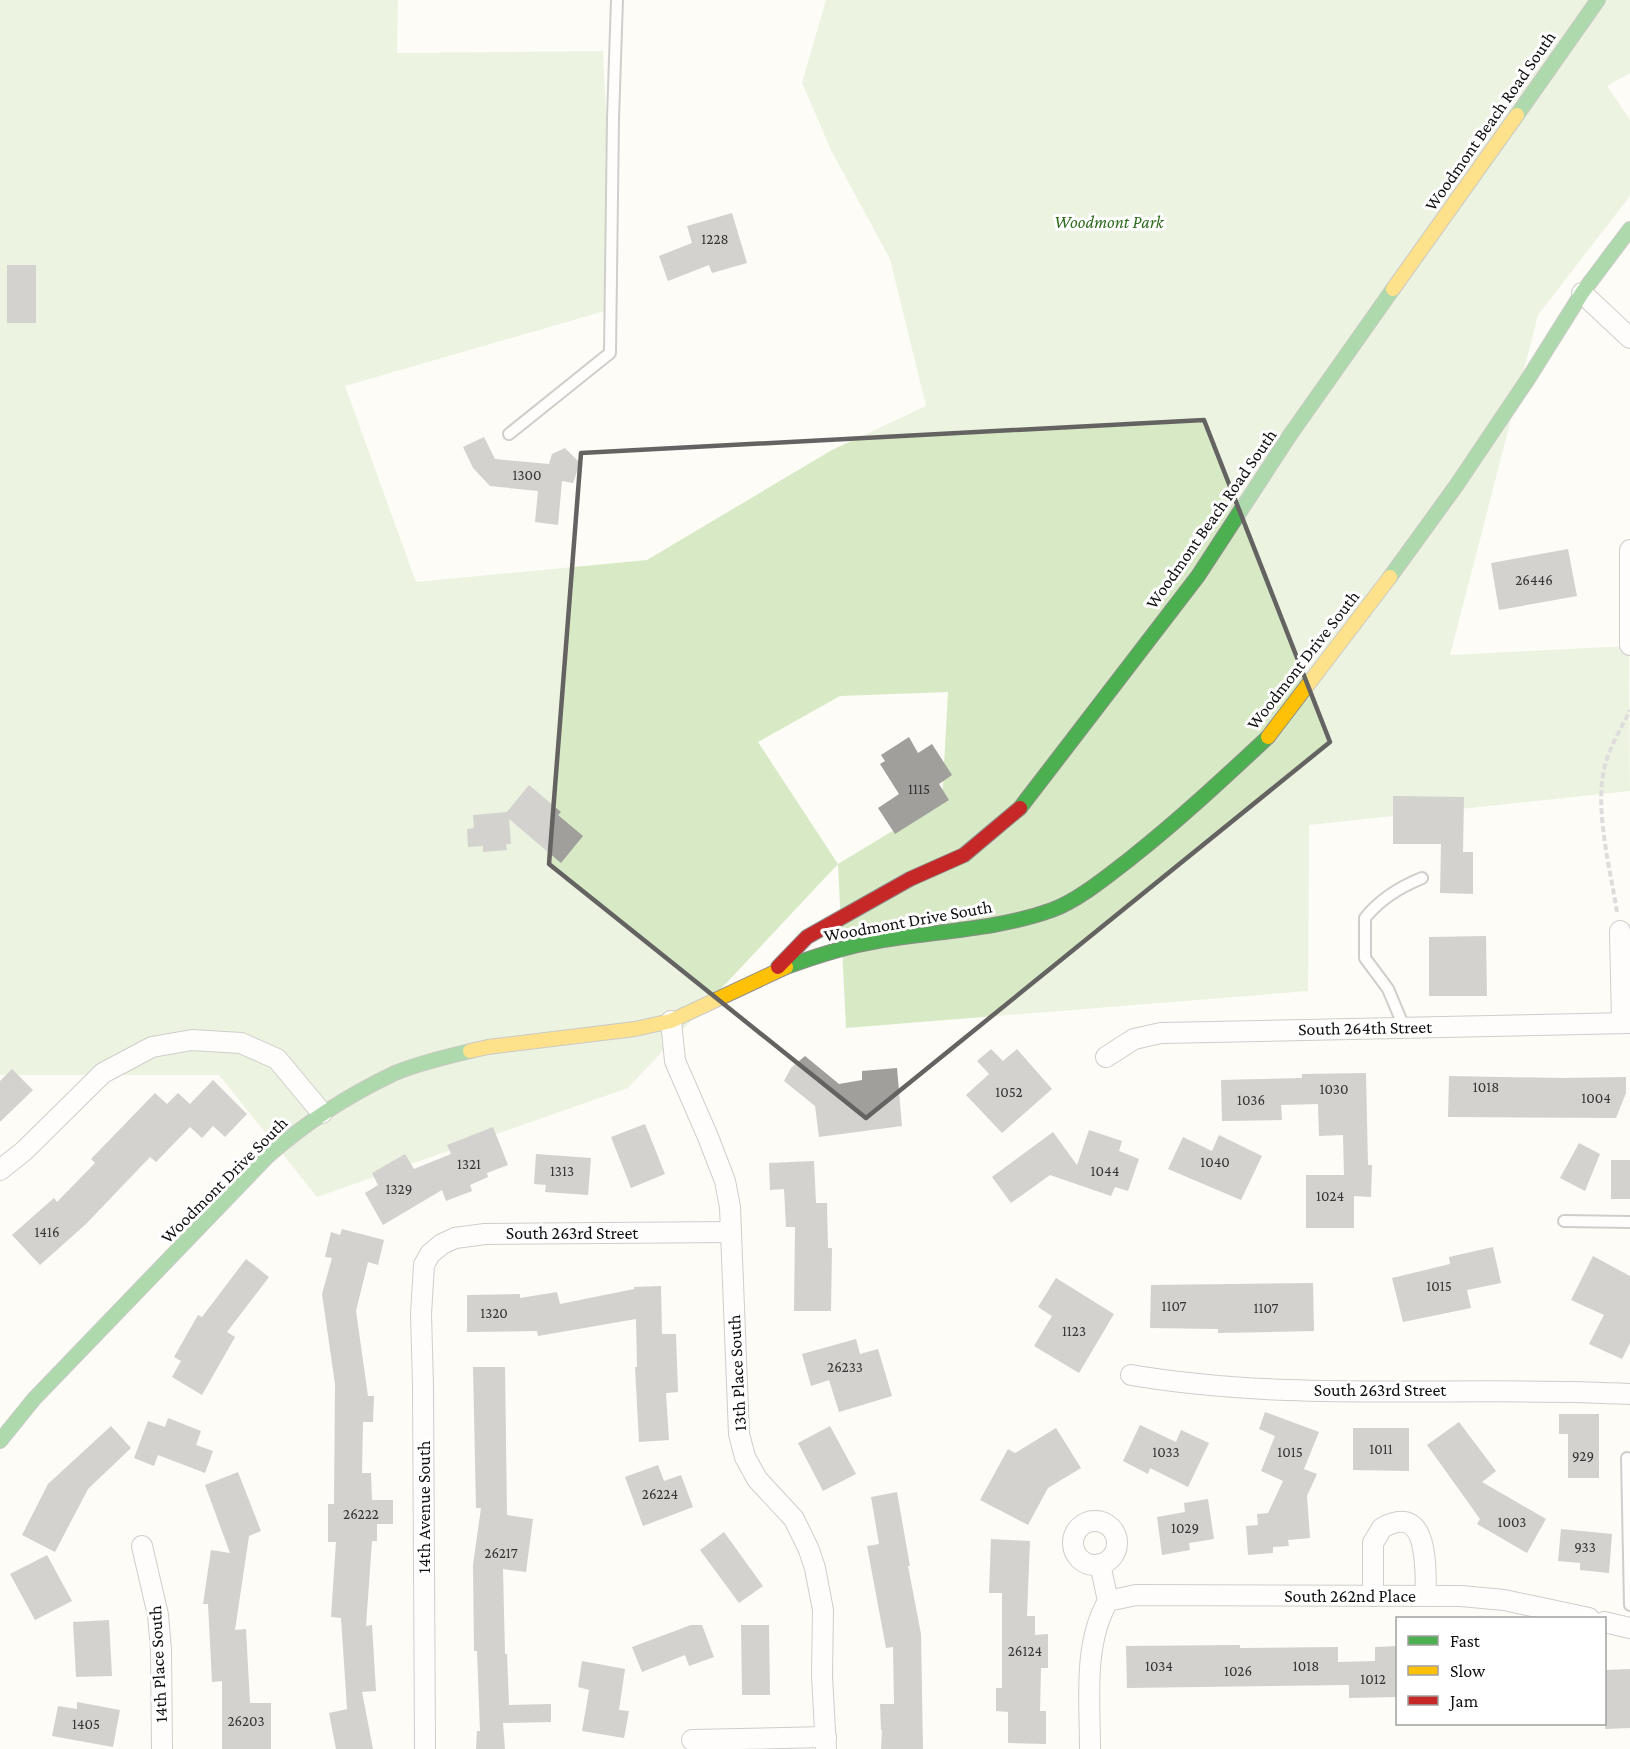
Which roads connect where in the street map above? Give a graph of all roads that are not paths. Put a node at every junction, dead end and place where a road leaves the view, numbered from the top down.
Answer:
1 (617, 0) edge
2 (1598, 0) edge
3 (1630, 229) edge
4 (1582, 293) junction
5 (1630, 338) edge
6 (509, 434) dead end
7 (1630, 550) edge
8 (1630, 645) edge
9 (1422, 878) dead end
10 (1620, 930) road end
11 (773, 972) junction
12 (671, 1021) junction
13 (1626, 1023) edge
14 (1404, 1027) junction
15 (1106, 1057) dead end
16 (322, 1113) junction
17 (0, 1170) edge
18 (1564, 1221) dead end
19 (1630, 1222) edge
20 (731, 1232) junction
21 (424, 1265) joint
22 (1131, 1375) dead end
23 (1630, 1394) edge
24 (0, 1442) edge
25 (1627, 1458) dead end
26 (142, 1545) dead end
27 (1100, 1564) dead end
28 (1373, 1596) junction
29 (1426, 1596) junction
30 (1108, 1600) junction
31 (1630, 1605) edge
32 (1584, 1617) edge
33 (1606, 1622) edge
34 (1630, 1628) edge
35 (692, 1740) dead end
36 (826, 1743) edge
37 (162, 1749) edge
38 (425, 1749) edge
39 (1090, 1749) edge

1 - 6 lane
2 - 11 main road, Woodmont Beach Road South
3 - 4 main road, Woodmont Drive South
4 - 5 street
4 - 11 main road, Woodmont Drive South
7 - 8 street
9 - 14 lane
10 - 13 street
11 - 12 main road, Woodmont Drive South
12 - 16 main road, Woodmont Drive South
12 - 20 street, 13th Place South
13 - 14 street, South 264th Street
14 - 15 street, South 264th Street
16 - 17 street
16 - 24 main road, Woodmont Drive South
18 - 19 lane
20 - 21 street, South 263rd Street
20 - 36 street, 13th Place South
21 - 38 street, 14th Avenue South
22 - 23 street, South 263rd Street
25 - 31 lane
26 - 37 street, 14th Place South
27 - 30 street
28 - 29 street, South 262nd Place
28 - 29 street
28 - 30 street, South 262nd Place
29 - 32 street, South 262nd Place
30 - 39 street
33 - 34 street
35 - 36 street

